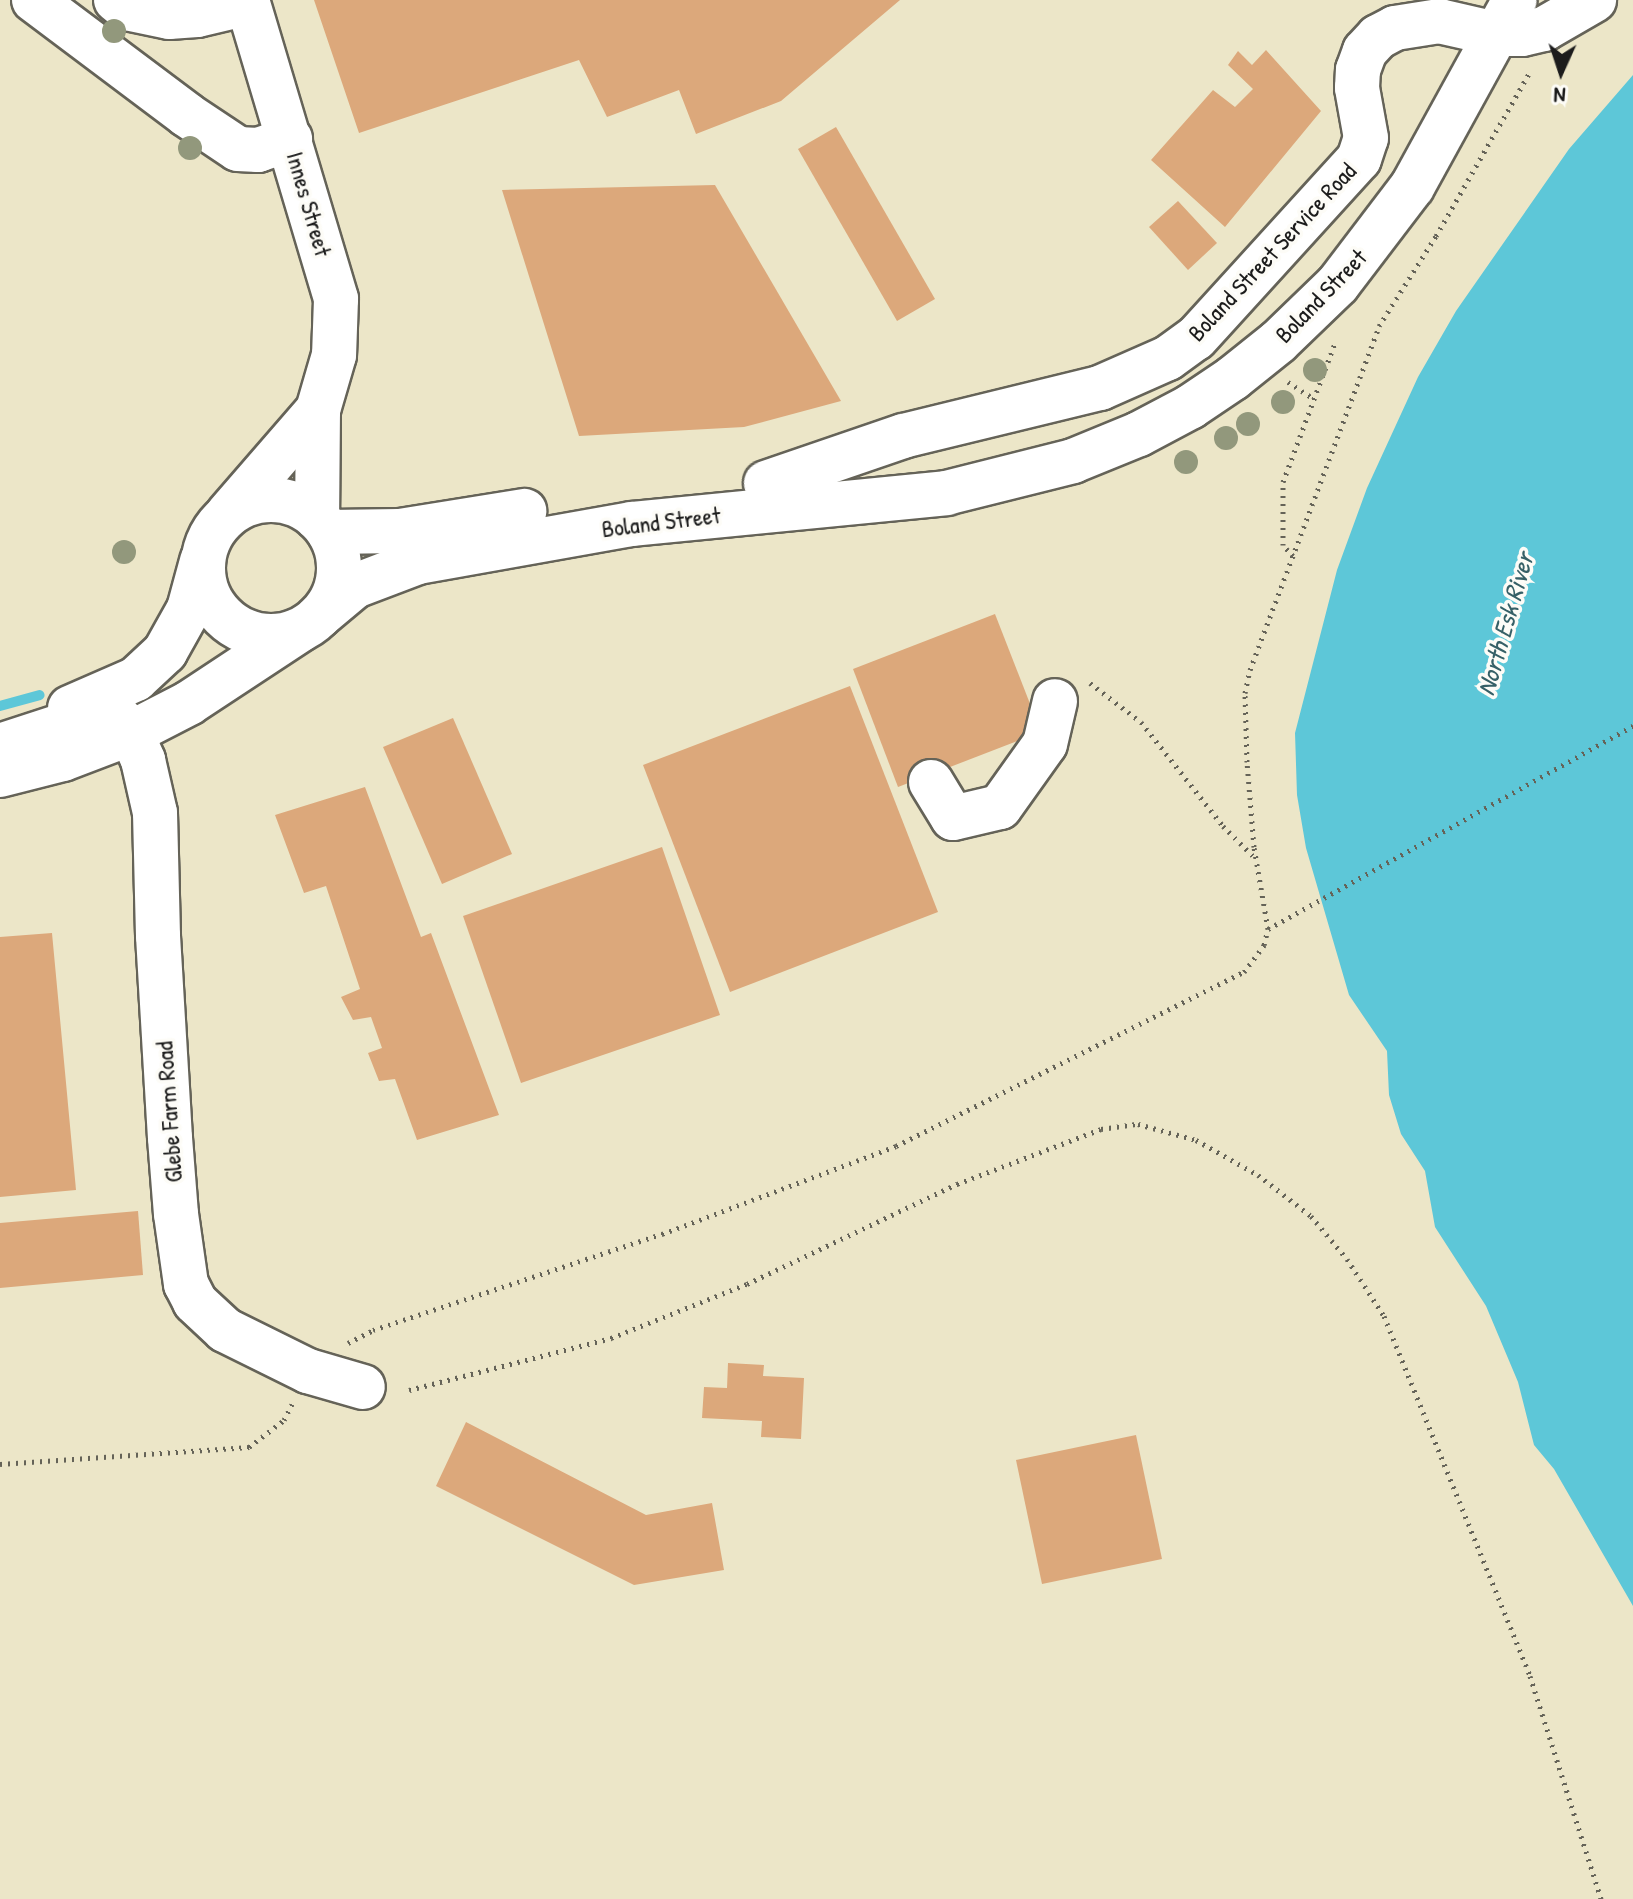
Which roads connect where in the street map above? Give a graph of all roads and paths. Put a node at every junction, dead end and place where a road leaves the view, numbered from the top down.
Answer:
1 (34, 0) edge
2 (116, 0) edge
3 (1594, 0) edge
4 (248, 2) edge
5 (169, 17) junction
6 (1505, 17) edge
7 (122, 66) junction
8 (1533, 67) dead end
9 (290, 139) junction
10 (1338, 335) dead end
11 (1286, 381) dead end
12 (1314, 399) junction
13 (318, 410) junction
14 (1021, 476) junction
15 (766, 483) junction
16 (226, 517) junction
17 (323, 525) junction
18 (204, 556) junction
19 (1293, 556) junction
20 (310, 622) junction
21 (1072, 692) joint
22 (1633, 726) edge
23 (0, 732) edge
24 (131, 733) junction
25 (0, 746) edge
26 (0, 775) edge
27 (931, 782) dead end
28 (1256, 858) junction
29 (1268, 929) junction
30 (308, 1371) junction
31 (363, 1387) dead end
32 (409, 1390) dead end
33 (0, 1464) edge
34 (1601, 1899) edge

1 - 7 street
2 - 5 street
3 - 6 street, Boland Street Service Road
4 - 5 street
4 - 9 street, Innes Street
5 - 7 street
6 - 14 street, Boland Street
6 - 15 street, Boland Street Service Road
7 - 9 street
8 - 19 path
9 - 13 street, Innes Street
10 - 12 path
11 - 12 path
12 - 19 path
13 - 16 street, Innes Street
13 - 17 street, Innes Street
14 - 15 street, Boland Street
14 - 20 street, Boland Street
15 - 17 street, Boland Street
16 - 17 street
16 - 18 street
17 - 20 street
18 - 20 street
18 - 23 street
19 - 28 path
20 - 24 street, Boland Street
21 - 27 street
21 - 28 path
22 - 29 path
24 - 25 street
24 - 26 street, Boland Street
24 - 30 street, Glebe Farm Road
28 - 29 path
29 - 30 path
30 - 31 street, Glebe Farm Road
30 - 33 path
32 - 34 path

